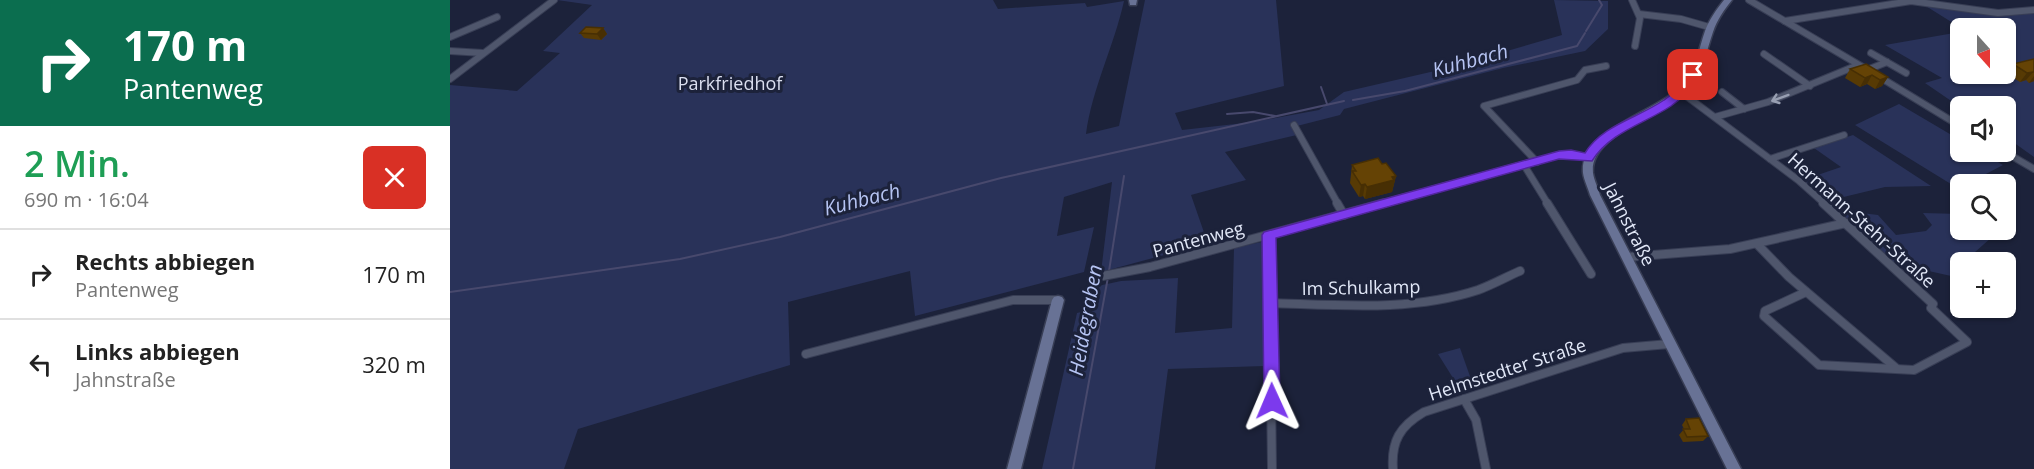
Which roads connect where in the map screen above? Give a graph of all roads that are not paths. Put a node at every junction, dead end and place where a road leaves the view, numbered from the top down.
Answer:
1 (554, 0) edge
2 (1632, 0) edge
3 (1728, 0) edge
4 (1749, 0) edge
5 (2034, 10) edge
6 (1639, 14) junction
7 (497, 17) dead end
8 (1785, 21) junction
9 (1709, 27) junction
10 (450, 37) edge
11 (1635, 46) dead end
12 (450, 51) edge
13 (1871, 53) dead end
14 (484, 54) junction
15 (1764, 54) dead end
16 (1887, 62) junction
17 (1858, 65) junction
18 (1605, 66) dead end
19 (1867, 70) junction
20 (1906, 73) dead end
21 (450, 79) edge
22 (1810, 86) junction
23 (1681, 92) junction
24 (1722, 92) dead end
25 (1744, 109) junction
26 (1715, 117) junction
27 (1950, 120) edge
28 (1294, 125) dead end
29 (1844, 135) dead end
30 (1588, 158) junction
31 (2016, 158) edge
32 (1770, 159) junction
33 (1537, 162) junction
34 (1524, 165) junction
35 (2034, 169) edge
36 (1344, 215) junction
37 (1846, 223) junction
38 (1269, 235) junction
39 (1758, 245) junction
40 (1627, 257) junction
41 (1520, 271) dead end
42 (1591, 274) dead end
43 (1092, 278) dead end
44 (1806, 292) junction
45 (1058, 300) joint
46 (1270, 303) junction
47 (1670, 344) junction
48 (806, 354) dead end
49 (1896, 368) junction
50 (1464, 399) junction
51 (1486, 464) edge
52 (1014, 469) edge
53 (1272, 469) edge
54 (1393, 469) edge
55 (1734, 469) edge

1 - 14 street
2 - 6 street
3 - 9 main road
4 - 8 street
5 - 8 street
6 - 9 street
6 - 11 street
7 - 10 street
8 - 17 street
9 - 23 main road
12 - 14 street
13 - 16 street
14 - 21 street
15 - 22 street
16 - 19 street
16 - 20 street
17 - 19 street
17 - 22 street
18 - 33 street
19 - 27 street
22 -> 25 street
23 - 26 street, Hermann-Stehr-Straße
23 - 30 main road
24 - 25 street
25 - 26 street
26 - 32 street, Hermann-Stehr-Straße
28 - 36 street
29 - 32 street, Hermann-Stehr-Straße
30 - 33 street, Pantenweg
30 - 40 main road, Jahnstraße
31 - 35 street
32 - 37 street, Hermann-Stehr-Straße
33 - 34 street, Pantenweg
34 - 36 street, Pantenweg
34 - 42 street
36 - 38 street, Pantenweg
37 - 39 street
37 - 49 street, Hermann-Stehr-Straße
38 - 43 street, Pantenweg
38 - 46 street
39 - 40 street
39 - 44 street
40 - 47 main road, Jahnstraße
41 - 46 street, Im Schulkamp
44 - 49 street
44 - 49 street
45 - 48 street
45 - 52 main road
46 - 53 street
47 - 50 street, Helmstedter Straße
47 - 55 main road, Jahnstraße
50 - 51 street
50 - 54 street, Helmstedter Straße

